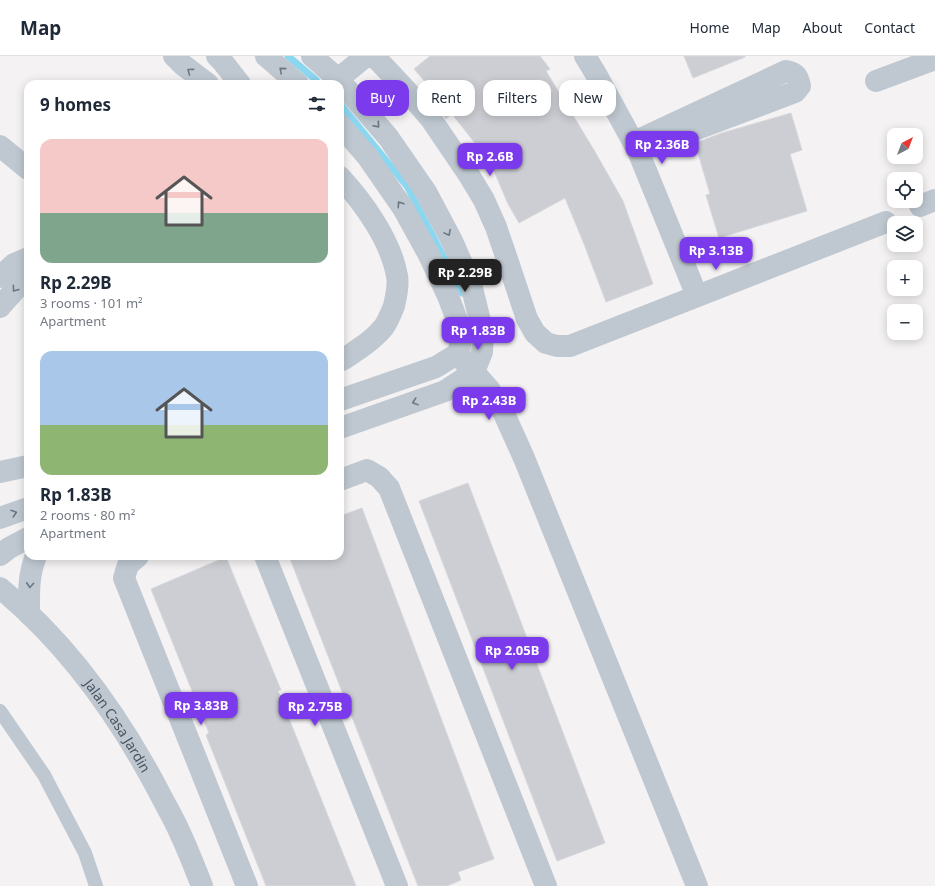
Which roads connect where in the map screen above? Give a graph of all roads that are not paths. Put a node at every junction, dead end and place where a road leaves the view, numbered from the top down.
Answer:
1 (174, 56) edge
2 (217, 56) edge
3 (266, 56) edge
4 (312, 56) edge
5 (366, 56) edge
6 (374, 56) edge
7 (585, 56) edge
8 (935, 58) edge
9 (203, 80) edge
10 (237, 80) edge
11 (293, 80) edge
12 (333, 80) edge
13 (337, 80) edge
14 (876, 81) dead end
15 (344, 91) edge
16 (344, 130) edge
17 (0, 146) edge
18 (636, 146) junction
19 (24, 166) edge
20 (344, 181) edge
21 (886, 222) dead end
22 (24, 260) edge
23 (0, 277) edge
24 (24, 278) edge
25 (697, 296) junction
26 (0, 307) edge
27 (457, 354) junction
28 (344, 358) edge
29 (474, 372) junction
30 (344, 399) edge
31 (344, 427) edge
32 (24, 467) edge
33 (0, 472) edge
34 (344, 479) edge
35 (24, 509) edge
36 (0, 518) edge
37 (24, 540) edge
38 (0, 555) edge
39 (34, 560) edge
40 (134, 560) edge
41 (267, 560) edge
42 (0, 588) edge
43 (29, 614) junction
44 (0, 711) edge
45 (96, 886) edge
46 (202, 886) edge
47 (247, 886) edge
48 (397, 886) edge
49 (546, 886) edge
50 (698, 886) edge

9 -> 1 street
2 - 10 street
11 -> 3 street
4 - 12 street
5 - 13 street
6 - 25 street
7 - 18 street
8 - 14 street
15 -> 29 street
27 -> 16 street
17 - 19 street
18 - 18 street
18 - 25 street
20 - 28 street
21 - 25 street
22 - 23 street
24 -> 26 street
27 - 29 street
27 - 30 street
29 -> 31 street
29 - 50 street
32 - 33 street
34 - 49 street
36 -> 35 street
37 - 38 street
39 -> 43 street
40 - 47 street
41 - 48 street
42 - 43 street, Jalan Casa Jardin
43 - 46 street, Jalan Casa Jardin
44 - 45 lane

